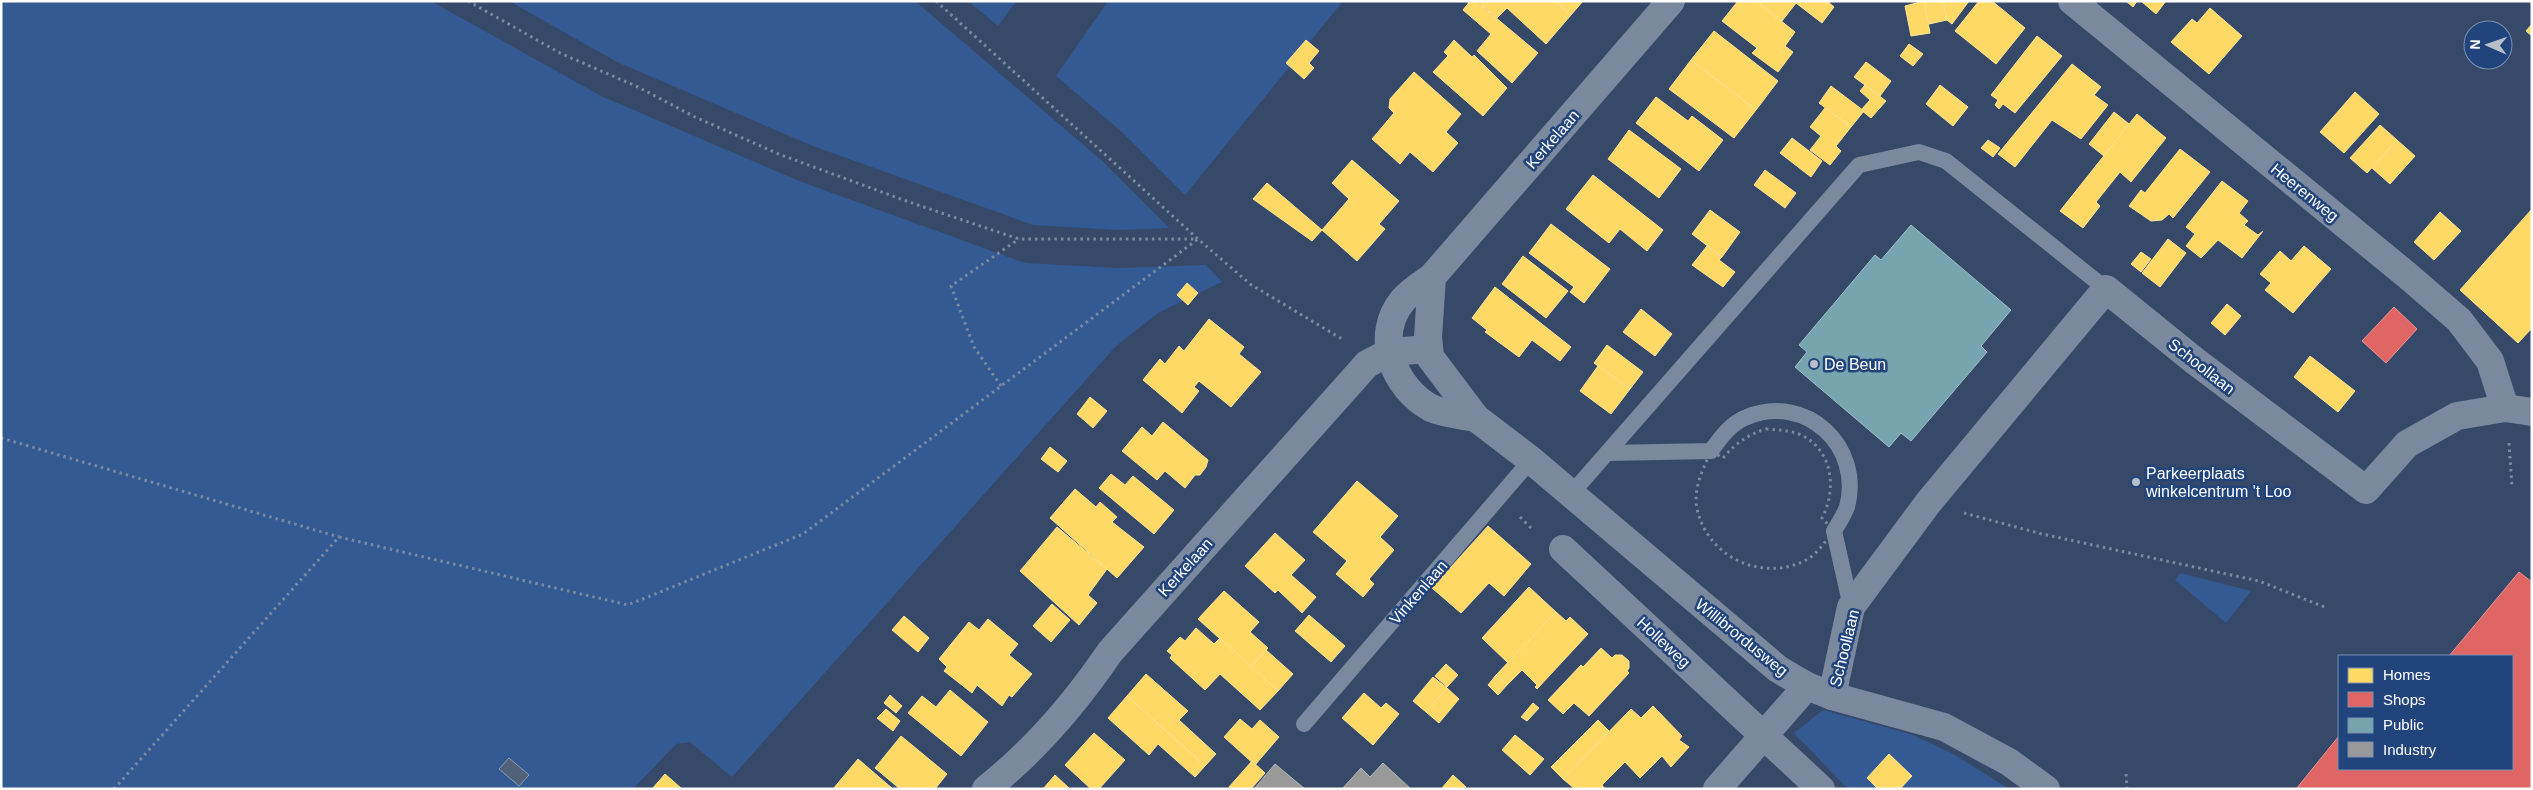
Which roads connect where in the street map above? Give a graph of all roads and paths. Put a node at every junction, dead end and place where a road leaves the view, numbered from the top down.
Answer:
1 (468, 1) edge
2 (936, 1) edge
3 (1671, 1) edge
4 (2072, 1) edge
5 (1020, 240) junction
6 (1198, 240) junction
7 (1432, 277) junction
8 (2106, 289) junction
9 (1429, 349) junction
10 (1379, 358) junction
11 (1001, 386) junction
12 (2504, 408) junction
13 (2532, 412) edge
14 (1476, 418) junction
15 (1, 438) edge
16 (1711, 451) junction
17 (1608, 453) junction
18 (1531, 460) junction
19 (2511, 467) dead end
20 (2512, 487) dead end
21 (1571, 494) junction
22 (1500, 497) junction
23 (1928, 504) junction
24 (1834, 531) junction
25 (338, 537) junction
26 (1563, 549) joint
27 (1851, 607) junction
28 (2327, 608) dead end
29 (1807, 686) junction
30 (1832, 696) junction
31 (1304, 724) dead end
32 (1765, 735) junction
33 (2126, 774) dead end
34 (114, 789) edge
35 (986, 789) edge
36 (1717, 789) edge
37 (1821, 789) edge
38 (2046, 789) edge
39 (2127, 789) edge

1 - 5 path
2 - 6 path
3 - 7 street, Kerkelaan
4 - 12 street, Heerenweg
5 - 6 path
5 - 11 path
6 - 10 path
6 - 11 path
7 - 9 street
7 - 10 street, Kerkelaan
8 - 12 street, Schoollaan
8 - 17 lane
8 - 23 street, Schoollaan
9 - 10 street
9 - 14 street, Willibrordusweg
10 - 14 street, Willibrordusweg
10 - 35 street, Kerkelaan
11 - 25 path
12 - 13 street, Schoollaan
14 - 18 street, Willibrordusweg
15 - 25 path
16 - 17 lane
16 - 24 path
16 - 24 path
16 - 24 lane
17 - 21 lane
18 - 21 street, Willibrordusweg
18 - 22 lane, Vinkenlaan
19 - 20 path
21 - 29 street, Willibrordusweg
22 - 26 path
22 - 31 lane, Vinkenlaan
23 - 27 street, Schoollaan
23 - 28 path
24 - 27 lane
25 - 34 path
26 - 32 street, Holleweg
27 - 30 street, Schoollaan
29 - 30 street, Willibrordusweg
29 - 32 street
30 - 38 street, Willibrordusweg
32 - 36 street
32 - 37 street, Holleweg
33 - 39 path

